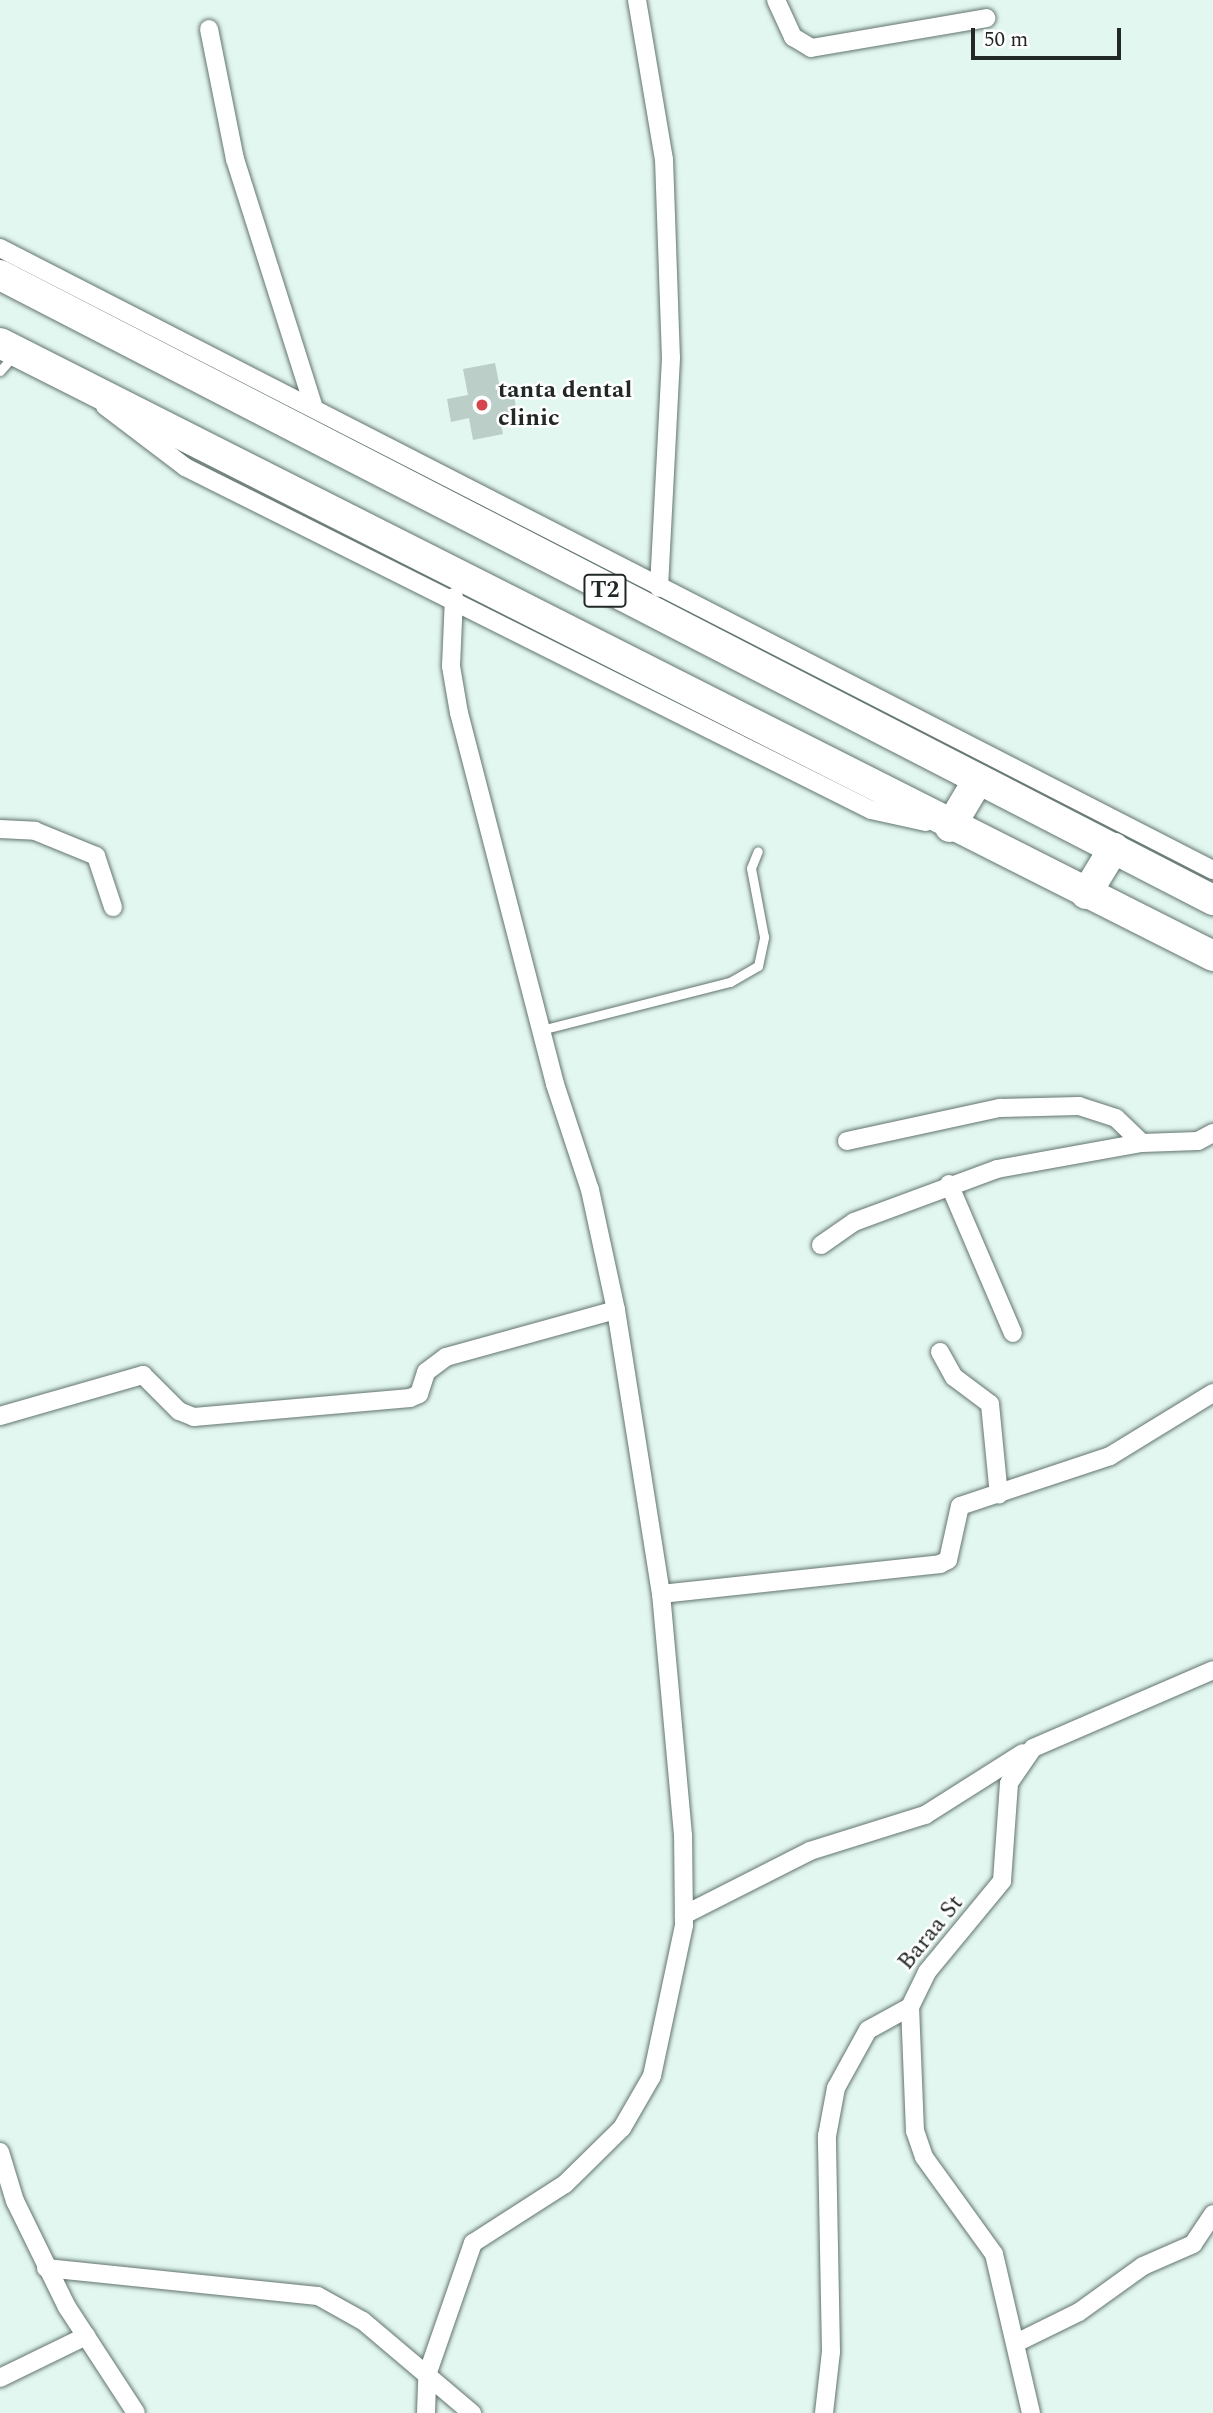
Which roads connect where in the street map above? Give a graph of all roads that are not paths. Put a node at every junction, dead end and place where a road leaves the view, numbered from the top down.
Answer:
1 (637, 0) edge
2 (776, 0) edge
3 (986, 18) dead end
4 (209, 29) dead end
5 (0, 248) edge
6 (0, 275) edge
7 (6, 356) edge
8 (82, 385) junction
9 (314, 408) junction
10 (659, 588) junction
11 (454, 597) junction
12 (978, 780) junction
13 (950, 827) junction
14 (0, 829) edge
15 (1114, 848) junction
16 (758, 851) dead end
17 (1213, 870) edge
18 (1086, 894) junction
19 (1213, 901) edge
20 (113, 907) dead end
21 (1213, 956) edge
22 (541, 1030) junction
23 (1213, 1133) edge
24 (847, 1141) dead end
25 (1142, 1143) junction
26 (949, 1184) junction
27 (821, 1245) dead end
28 (616, 1310) junction
29 (1013, 1333) dead end
30 (940, 1352) dead end
31 (1213, 1394) edge
32 (0, 1416) edge
33 (999, 1495) junction
34 (661, 1594) junction
35 (1213, 1670) edge
36 (1033, 1748) junction
37 (684, 1914) junction
38 (910, 2007) junction
39 (0, 2152) edge
40 (1213, 2214) edge
41 (46, 2268) junction
42 (86, 2336) junction
43 (1016, 2343) junction
44 (426, 2375) junction
45 (0, 2378) edge
46 (136, 2413) edge
47 (426, 2413) edge
48 (472, 2413) edge
49 (824, 2413) edge
50 (1031, 2413) edge

1 - 10 street
2 - 3 street
4 - 9 street
5 - 9 street
6 - 12 highway, T2
7 - 8 highway, T2
8 - 11 street
8 - 13 highway, T2
9 - 10 street
10 - 17 street
11 - 13 street
11 - 22 street
12 - 13 highway
12 - 15 highway, T2
13 - 18 highway, T2
14 - 20 street
15 - 18 highway
15 - 19 highway, T2
16 - 22 lane
18 - 21 highway, T2
22 - 28 street
23 - 25 street
24 - 25 street
25 - 26 street
26 - 27 street
26 - 29 street
28 - 32 street
28 - 34 street
30 - 33 street
31 - 33 street
33 - 34 street
34 - 37 street
35 - 36 street
36 - 37 street
36 - 38 street, Baraa St
37 - 44 street
38 - 43 street, Baraa St
38 - 49 street
39 - 41 street
40 - 43 street
41 - 42 street
41 - 44 street
42 - 45 street
42 - 46 street
43 - 50 street, Baraa St
44 - 47 street
44 - 48 street

